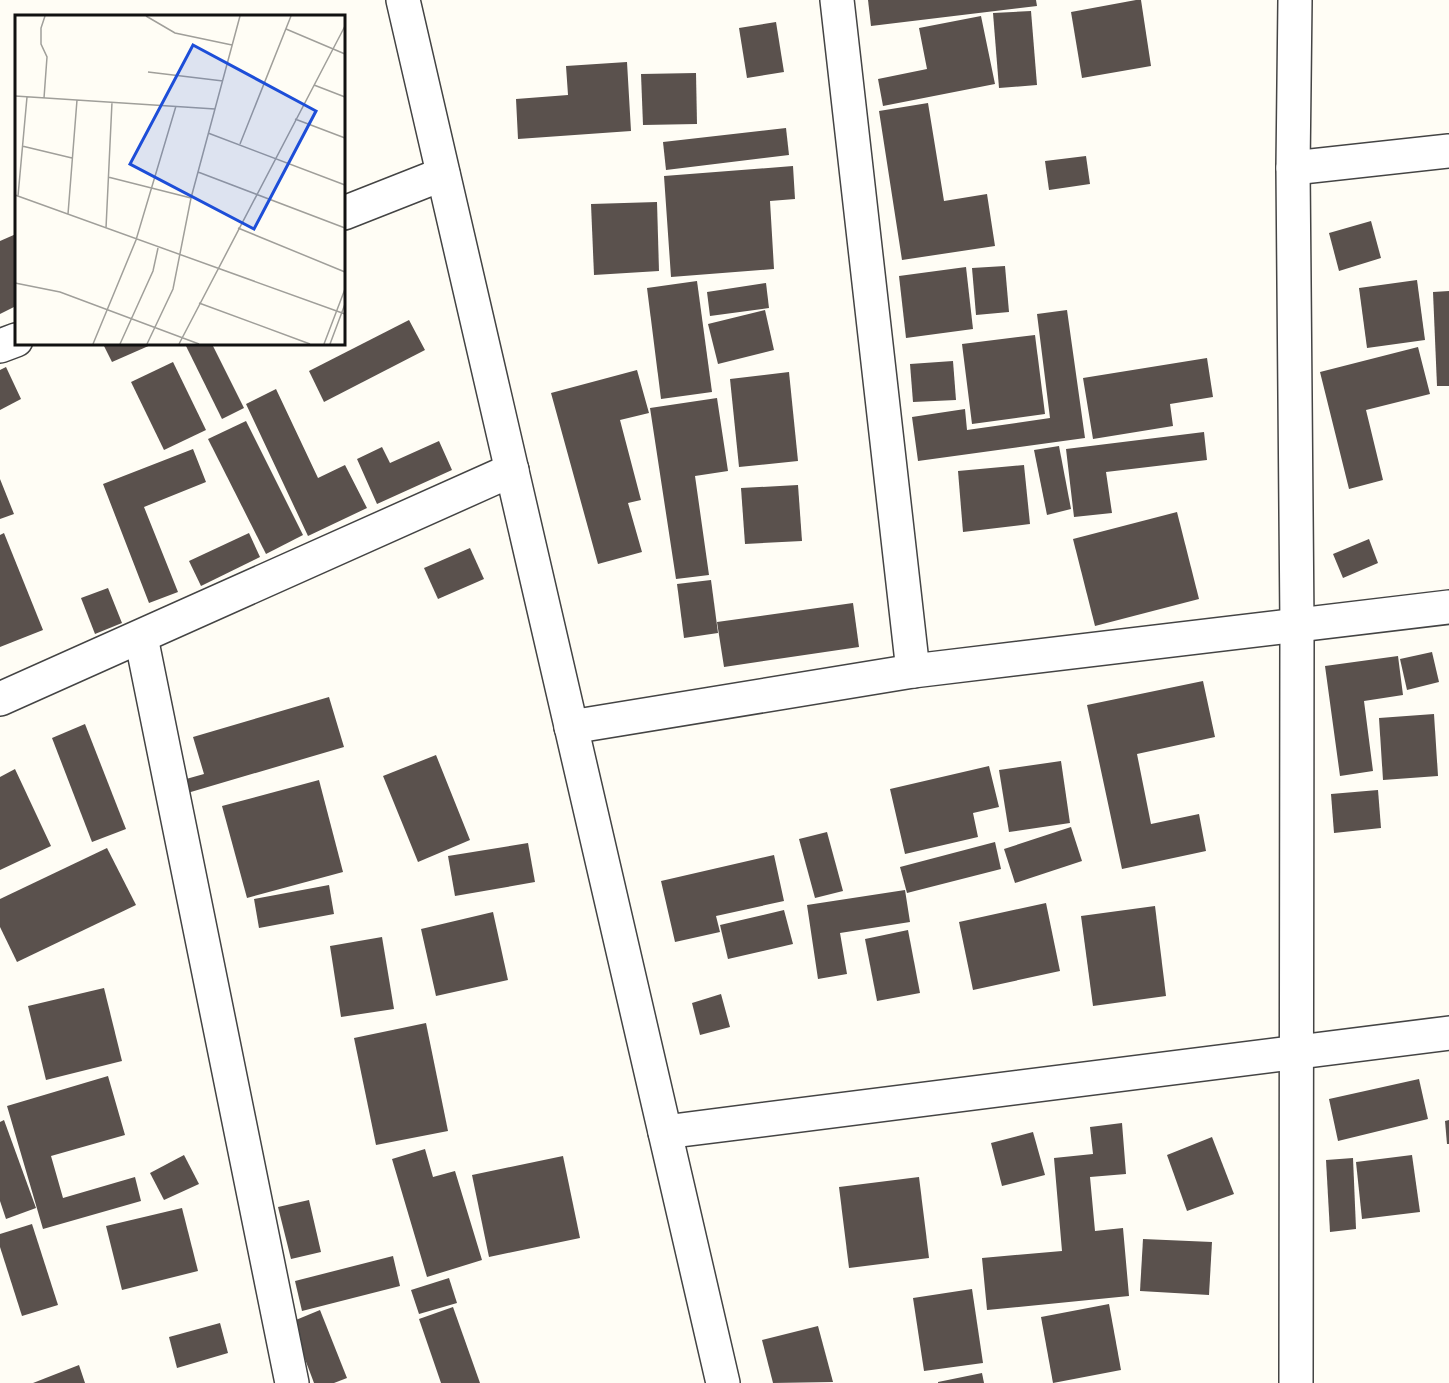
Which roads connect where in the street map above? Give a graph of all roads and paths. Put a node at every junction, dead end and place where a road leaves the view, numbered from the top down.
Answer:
1 (403, 0) edge
2 (837, 0) edge
3 (1295, 0) edge
4 (1449, 151) edge
5 (1293, 168) junction
6 (443, 174) junction
7 (345, 213) edge
8 (15, 340) edge
9 (0, 346) edge
10 (512, 470) junction
11 (1449, 607) edge
12 (1297, 625) junction
13 (141, 637) junction
14 (913, 671) junction
15 (0, 699) edge
16 (571, 727) junction
17 (1449, 1033) edge
18 (1297, 1053) junction
19 (664, 1132) junction
20 (292, 1383) edge
21 (723, 1383) edge
22 (1296, 1383) edge

1 - 6 street
2 - 14 street
3 - 5 street
4 - 5 street
5 - 12 street
6 - 7 street
6 - 10 street
8 - 9 street
10 - 13 street
10 - 16 street
11 - 12 street
12 - 14 street
12 - 18 street
13 - 15 street
13 - 20 street
14 - 16 street
16 - 19 street
17 - 18 street
18 - 19 street
18 - 22 street
19 - 21 street

